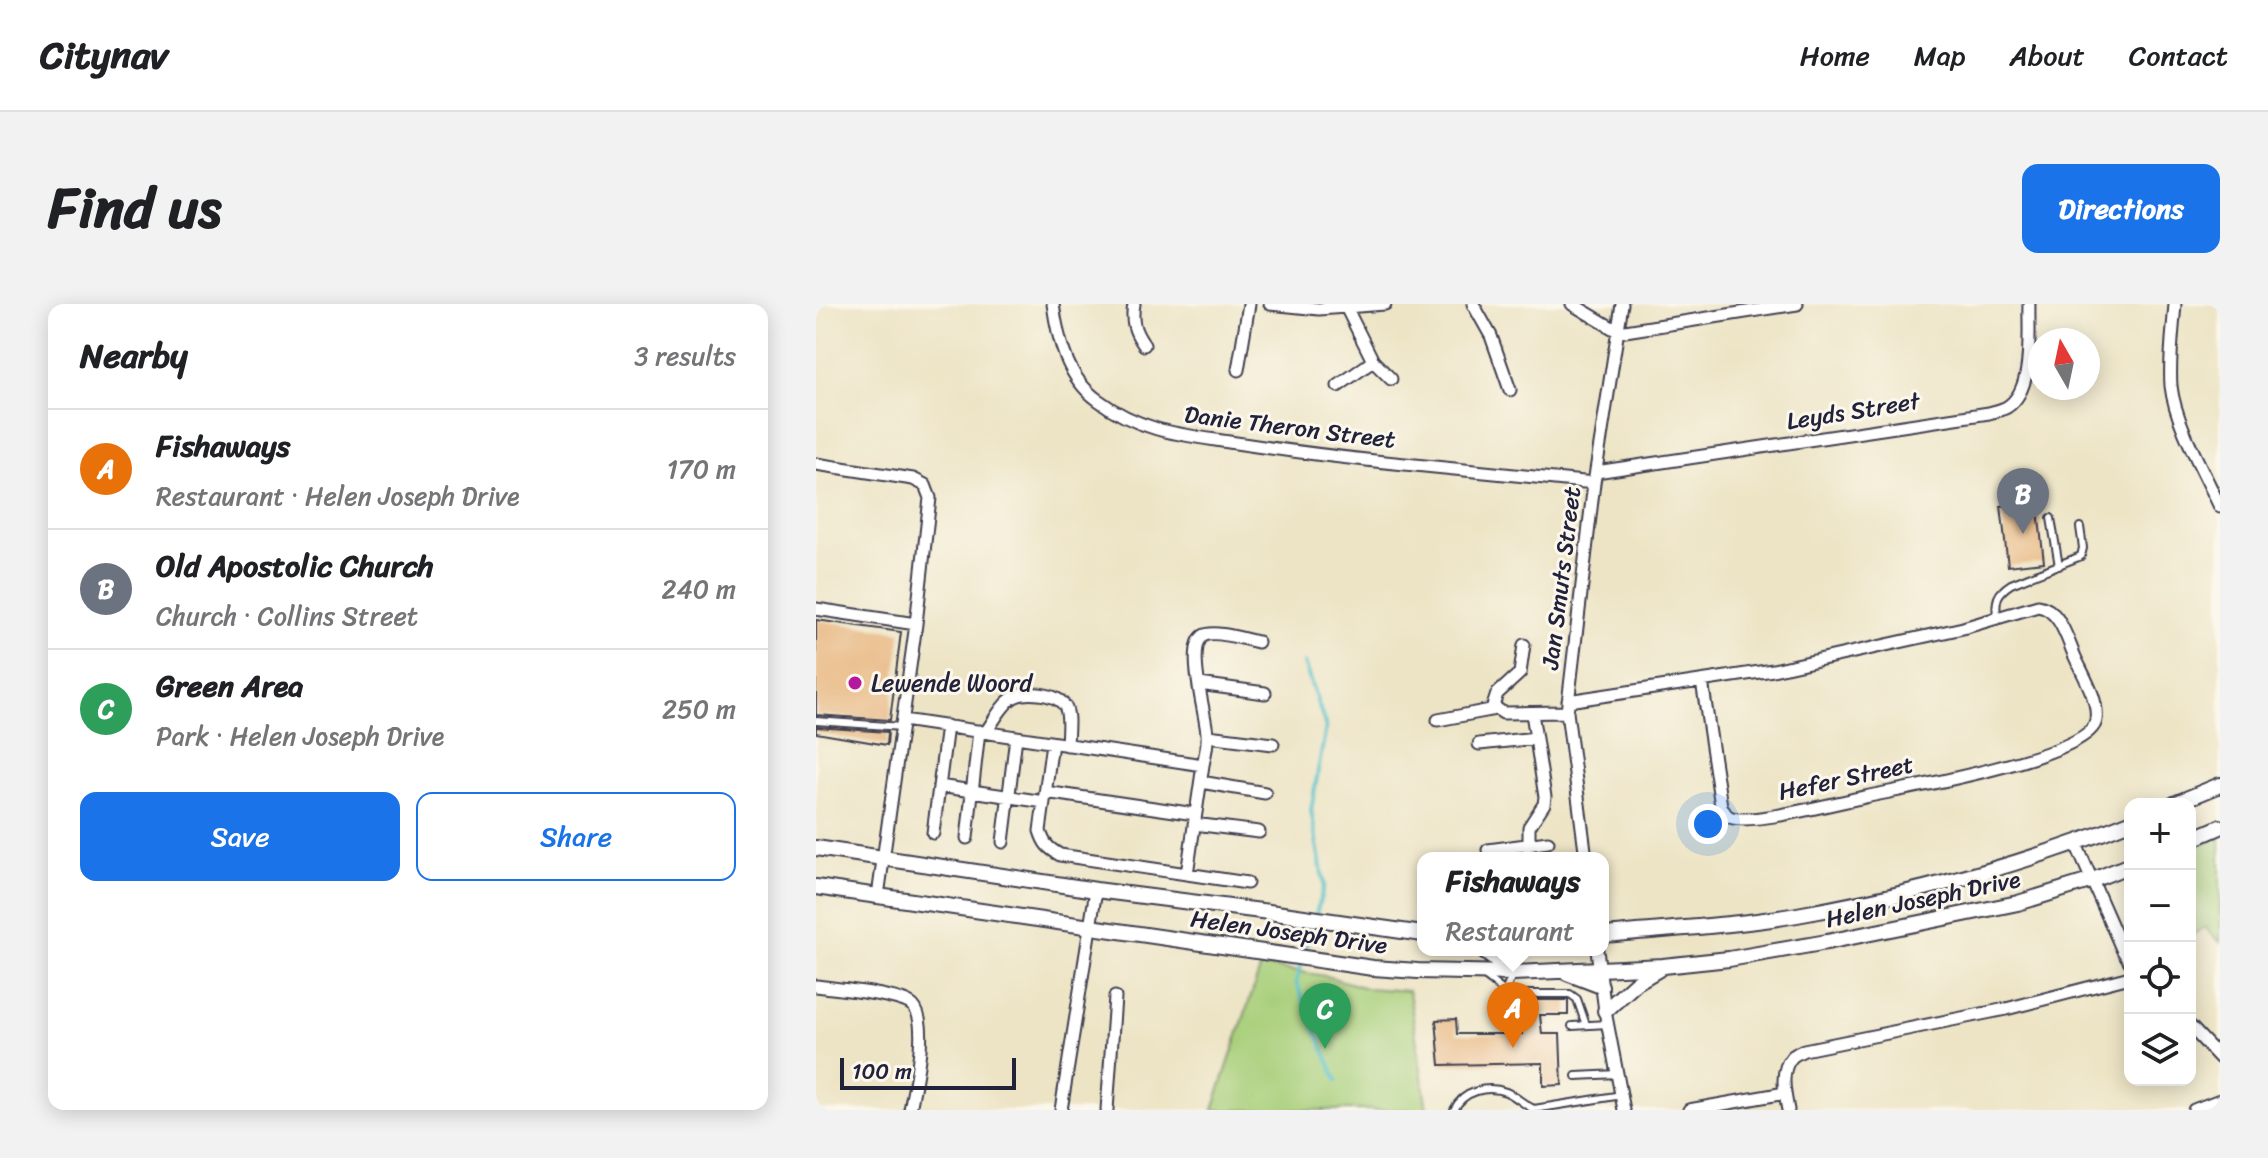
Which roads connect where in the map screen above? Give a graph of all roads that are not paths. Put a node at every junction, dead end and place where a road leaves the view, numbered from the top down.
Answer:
1 (1053, 304) edge
2 (1134, 304) edge
3 (1249, 304) edge
4 (1270, 304) edge
5 (1385, 304) edge
6 (1473, 304) edge
7 (1572, 304) edge
8 (1622, 304) edge
9 (1797, 304) edge
10 (2029, 304) edge
11 (2175, 304) edge
12 (1346, 306) edge
13 (1619, 332) junction
14 (1144, 345) dead end
15 (1373, 361) junction
16 (1238, 370) dead end
17 (1391, 379) dead end
18 (1338, 386) dead end
19 (1510, 390) dead end
20 (816, 464) edge
21 (1595, 478) junction
22 (2220, 507) edge
23 (2051, 518) dead end
24 (2080, 527) dead end
25 (2059, 566) junction
26 (816, 609) edge
27 (1997, 617) junction
28 (916, 624) junction
29 (1258, 642) dead end
30 (1524, 645) dead end
31 (1702, 681) junction
32 (1199, 684) junction
33 (1265, 693) dead end
34 (1568, 706) junction
35 (1496, 709) junction
36 (1532, 713) junction
37 (1438, 720) dead end
38 (816, 721) edge
39 (902, 724) junction
40 (947, 726) junction
41 (982, 731) junction
42 (1208, 736) junction
43 (1016, 737) junction
44 (1536, 738) junction
45 (1052, 743) junction
46 (1273, 744) dead end
47 (1479, 744) dead end
48 (1067, 745) junction
49 (1203, 765) junction
50 (1201, 782) junction
51 (2220, 785) edge
52 (939, 786) junction
53 (971, 791) junction
54 (1265, 793) dead end
55 (1008, 796) junction
56 (1044, 797) junction
57 (2189, 798) edge
58 (1195, 819) junction
59 (2124, 824) edge
60 (2220, 827) edge
61 (1259, 832) dead end
62 (933, 833) dead end
63 (2196, 837) edge
64 (967, 838) dead end
65 (1003, 842) dead end
66 (1548, 842) dead end
67 (1528, 844) junction
68 (2076, 844) junction
69 (816, 848) edge
70 (1488, 850) dead end
71 (1529, 852) edge
72 (1585, 852) edge
73 (884, 858) junction
74 (2124, 867) edge
75 (1187, 874) junction
76 (2093, 880) junction
77 (1247, 883) dead end
78 (816, 887) edge
79 (1096, 890) junction
80 (878, 896) junction
81 (1089, 926) junction
82 (1417, 933) edge
83 (1609, 934) edge
84 (2124, 952) edge
85 (1490, 956) edge
86 (1597, 956) edge
87 (1663, 966) junction
88 (1598, 970) junction
89 (1562, 971) junction
90 (1513, 973) junction
91 (2124, 979) edge
92 (816, 986) edge
93 (1601, 986) junction
94 (1504, 994) dead end
95 (1115, 997) dead end
96 (1606, 1017) junction
97 (1586, 1025) junction
98 (1572, 1026) dead end
99 (2196, 1032) edge
100 (2220, 1058) edge
101 (1618, 1074) junction
102 (1576, 1076) dead end
103 (1785, 1093) junction
104 (2220, 1100) edge
105 (1621, 1104) edge
106 (1572, 1106) edge
107 (1540, 1109) edge
108 (910, 1110) edge
109 (1061, 1110) edge
110 (1107, 1110) edge
111 (1454, 1110) edge
112 (1689, 1110) edge
113 (1788, 1110) edge
114 (2194, 1110) edge

1 - 21 street, Danie Theron Street
2 - 14 street
3 - 16 street
4 - 12 street
5 - 12 street
6 - 19 street
7 - 13 street
8 - 13 street, Jan Smuts Street
9 - 13 street
10 - 21 street, Leyds Street
11 - 22 street
12 - 15 street
13 - 21 street, Jan Smuts Street
15 - 17 street
15 - 18 street
20 - 28 street
21 - 34 street, Jan Smuts Street
23 - 25 lane
24 - 25 lane
25 - 27 lane
26 - 28 street
27 - 31 street
27 - 31 street, Hefer Street
28 - 39 street
29 - 32 street
30 - 35 street
31 - 34 street
32 - 33 street
32 - 42 street
34 - 36 street
34 - 72 street, Jan Smuts Street
35 - 36 street
35 - 37 street
36 - 44 street
38 - 39 lane
39 - 40 street
39 - 73 street
40 - 41 street
40 - 52 street
41 - 43 street
41 - 48 street
41 - 53 street
42 - 46 street
42 - 49 street
43 - 45 street
43 - 55 street
44 - 47 street
44 - 67 street
45 - 48 street
45 - 56 street
48 - 49 street
49 - 50 street
50 - 54 street
50 - 58 street
51 - 57 street
52 - 53 street
52 - 62 street
53 - 55 street
53 - 64 street
55 - 56 street
55 - 65 street
56 - 58 street
56 - 75 street
58 - 61 street
58 - 75 street
59 - 68 street, Helen Joseph Drive
60 - 63 street
66 - 67 street
67 - 70 street
67 - 71 street
68 - 76 street
68 - 83 street, Helen Joseph Drive
69 - 73 street, Helen Joseph Drive
73 - 79 street, Helen Joseph Drive
73 - 80 street
74 - 76 street, Helen Joseph Drive
75 - 77 street
76 - 84 street
76 - 87 street, Helen Joseph Drive
78 - 80 street, Helen Joseph Drive
79 - 81 street
79 - 82 street, Helen Joseph Drive
80 - 81 street, Helen Joseph Drive
81 - 90 street, Helen Joseph Drive
81 - 109 street
85 - 90 street
86 - 88 street
87 - 88 street, Helen Joseph Drive
87 - 96 street
88 - 89 street, Helen Joseph Drive
88 - 93 street
89 - 90 street, Helen Joseph Drive
89 - 93 street
91 - 103 street
92 - 108 street
93 - 96 street
94 - 97 lane
95 - 110 street
96 - 97 lane
96 - 101 street
97 - 98 lane
99 - 100 street
101 - 102 lane
101 - 105 street
103 - 112 street
103 - 113 street
104 - 114 street
105 - 106 lane
106 - 107 lane
107 - 111 lane

